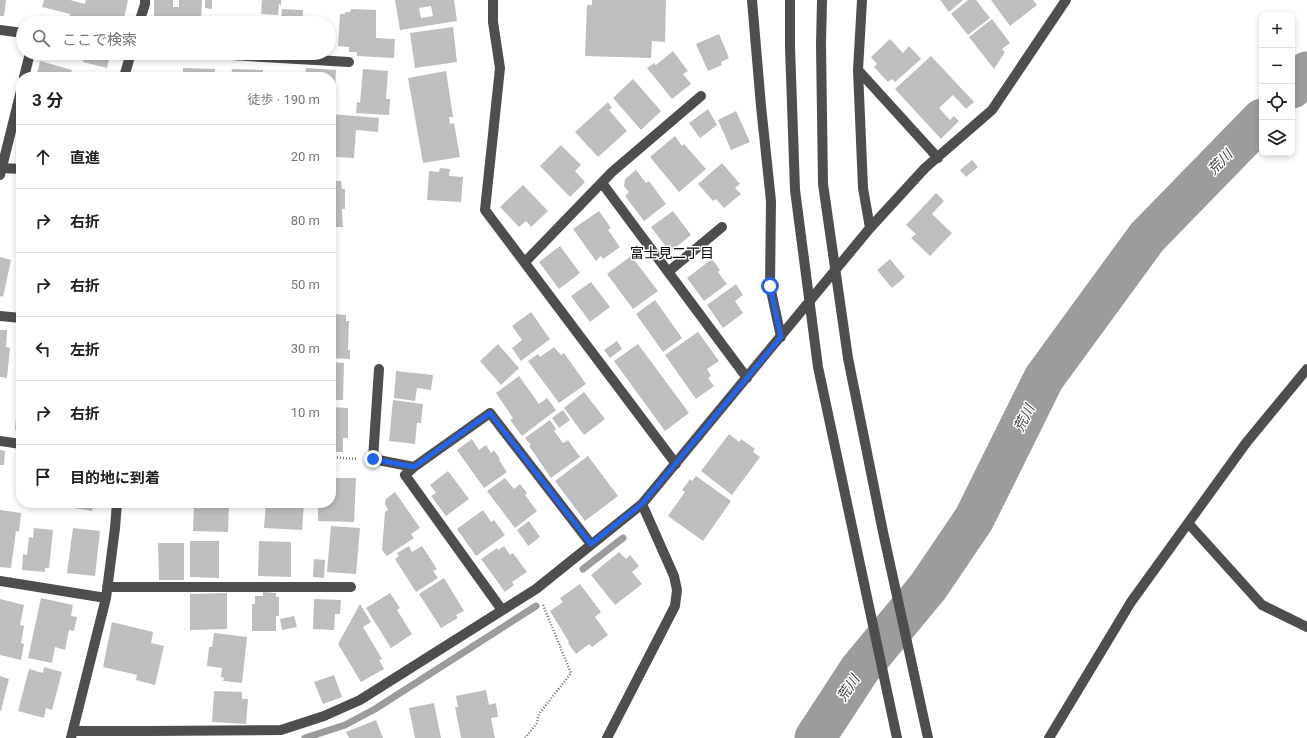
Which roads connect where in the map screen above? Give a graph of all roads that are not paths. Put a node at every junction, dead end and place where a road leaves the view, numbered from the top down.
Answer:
1 (144, 0) edge
2 (493, 0) edge
3 (752, 0) edge
4 (790, 0) edge
5 (822, 0) edge
6 (862, 0) edge
7 (1065, 1) edge
8 (142, 16) edge
9 (0, 30) edge
10 (16, 32) edge
11 (28, 60) edge
12 (129, 60) edge
13 (315, 60) edge
14 (349, 62) dead end
15 (858, 70) junction
16 (25, 72) edge
17 (125, 72) edge
18 (702, 96) dead end
19 (16, 111) edge
20 (938, 158) junction
21 (16, 170) edge
22 (1, 171) edge
23 (602, 183) junction
24 (722, 227) dead end
25 (870, 228) junction
26 (525, 262) junction
27 (668, 272) junction
28 (0, 316) edge
29 (16, 318) edge
30 (781, 337) junction
31 (379, 369) dead end
32 (1307, 369) edge
33 (747, 378) junction
34 (0, 442) edge
35 (16, 444) edge
36 (676, 464) junction
37 (414, 467) junction
38 (642, 504) junction
39 (117, 508) edge
40 (1188, 523) junction
41 (591, 544) junction
42 (0, 581) edge
43 (107, 586) junction
44 (351, 587) dead end
45 (106, 598) junction
46 (502, 610) junction
47 (1307, 627) edge
48 (72, 734) edge
49 (607, 738) edge
50 (897, 738) edge
51 (928, 738) edge
52 (1049, 738) edge

1 - 8 street
2 - 26 street
3 - 30 street
4 - 50 street, bridge
5 - 51 street, bridge
6 - 15 street
7 - 20 street
9 - 10 street
11 - 16 street
12 - 17 street
13 - 14 street
15 - 20 street
15 - 25 street
18 - 23 street
19 - 22 street
20 - 25 street
21 - 22 street
23 - 26 street
23 - 27 street
24 - 27 street
25 - 30 street
26 - 36 street
27 - 33 street
28 - 29 street
30 - 33 street
31 - 37 street
32 - 40 street
33 - 36 street
34 - 35 street
36 - 38 street
37 - 41 street
37 - 46 street
38 - 41 street
38 - 49 street
39 - 43 street
40 - 47 street
40 - 52 street
41 - 46 street
42 - 45 street
43 - 44 street
43 - 45 street
45 - 48 street
46 - 48 street

